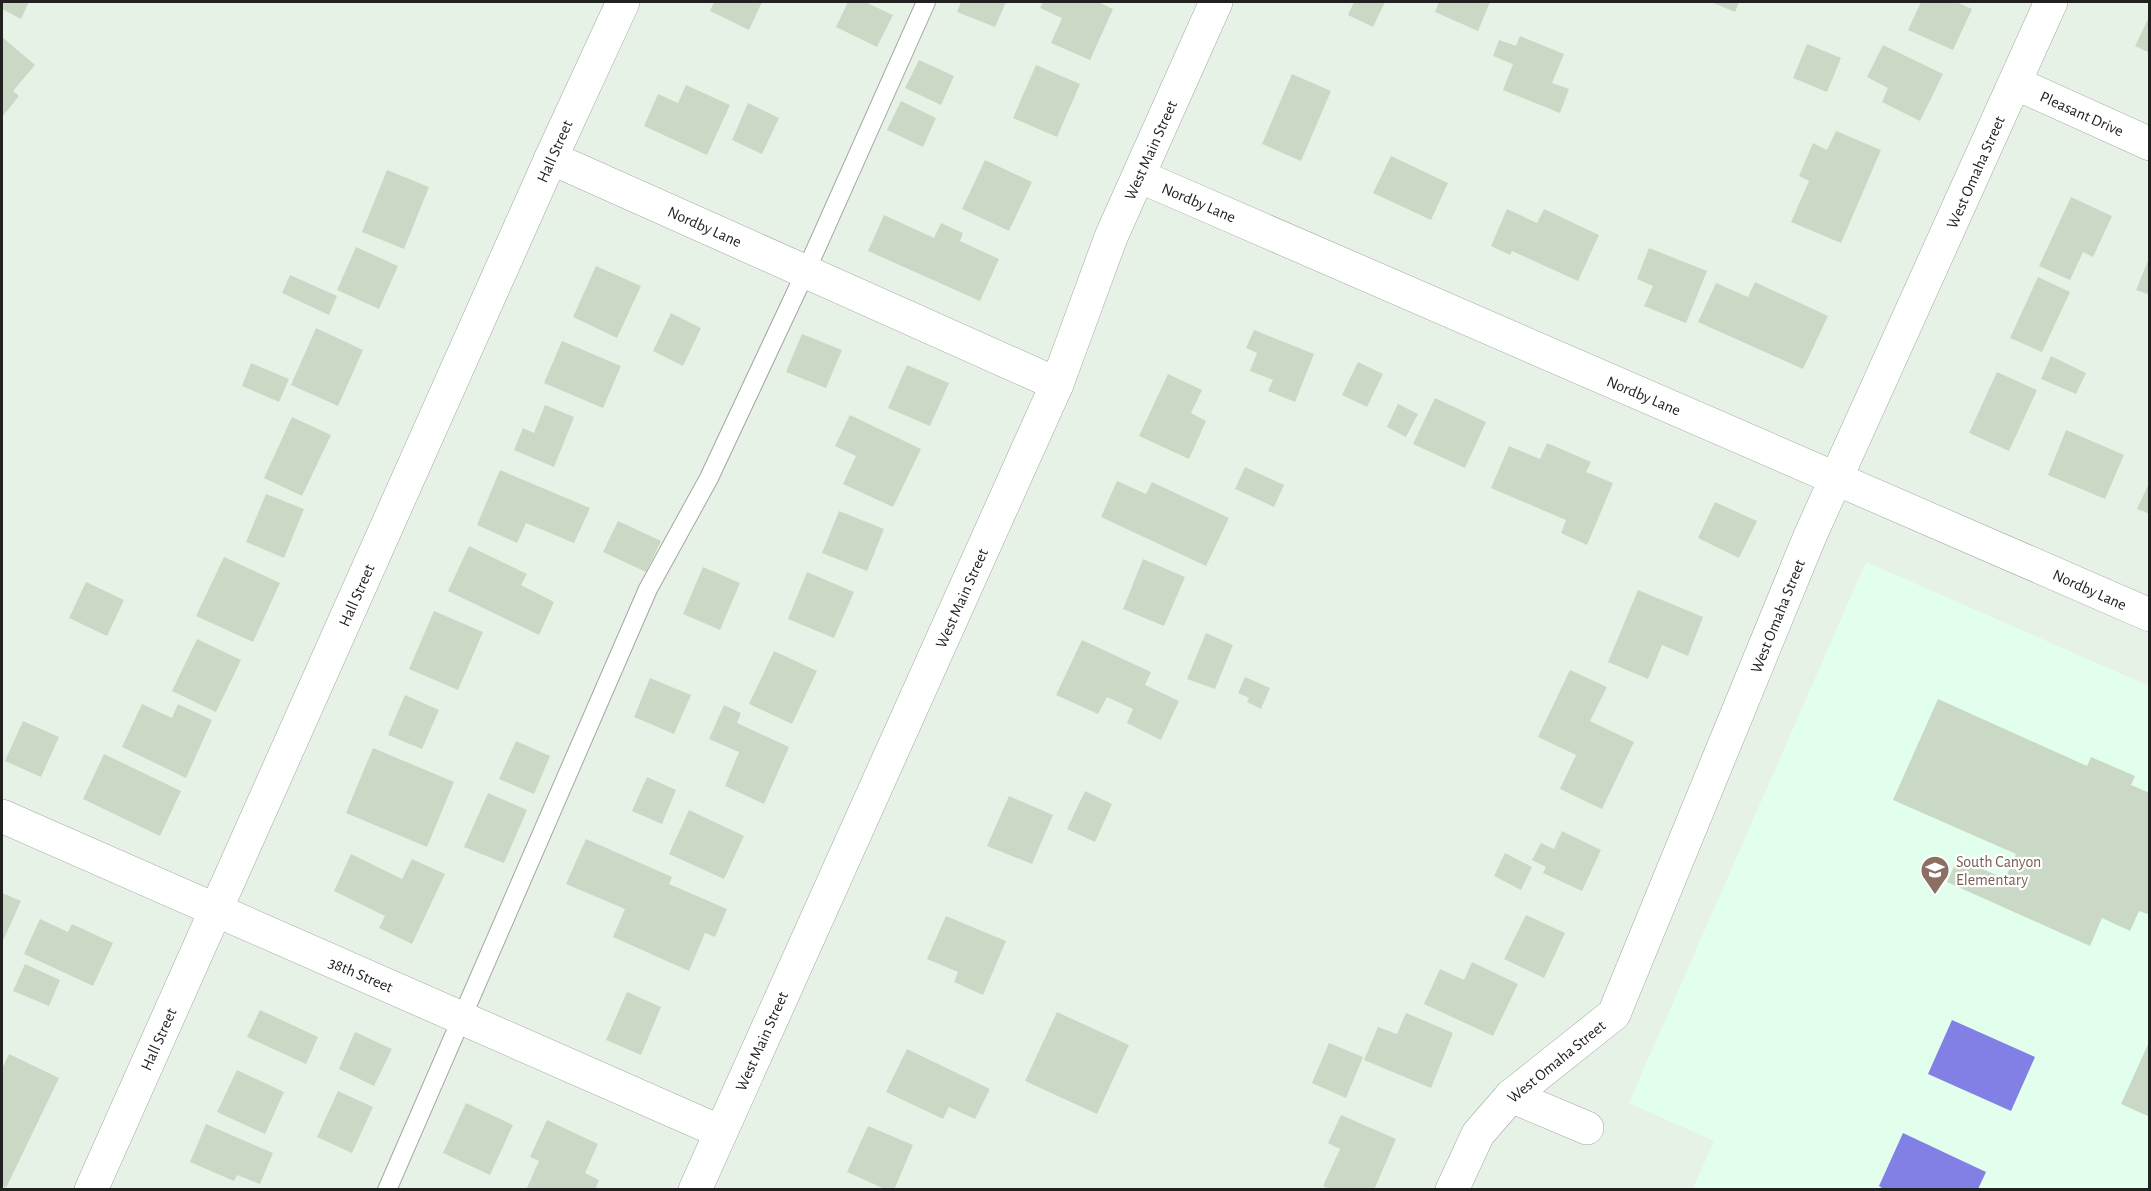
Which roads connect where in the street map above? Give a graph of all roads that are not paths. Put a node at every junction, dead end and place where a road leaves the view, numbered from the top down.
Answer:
1 (623, 2) edge
2 (926, 2) edge
3 (1216, 2) edge
4 (2051, 2) edge
5 (2015, 83) junction
6 (2150, 144) edge
7 (551, 158) junction
8 (1139, 176) junction
9 (806, 271) junction
10 (1057, 384) junction
11 (1836, 478) junction
12 (2150, 615) edge
13 (2, 816) edge
14 (216, 912) junction
15 (463, 1018) junction
16 (1511, 1096) junction
17 (1587, 1128) dead end
18 (721, 1132) junction
19 (91, 1190) edge
20 (387, 1190) edge
21 (695, 1190) edge
22 (1452, 1190) edge

1 - 7 street, Hall Street
2 - 9 lane
3 - 8 street, West Main Street
4 - 5 street, West Omaha Street
5 - 6 street, Pleasant Drive
5 - 11 street, West Omaha Street
7 - 9 street, Nordby Lane
7 - 14 street, Hall Street
8 - 10 street, West Main Street
8 - 11 street, Nordby Lane
9 - 10 street, Nordby Lane
9 - 15 lane
10 - 18 street, West Main Street
11 - 12 street, Nordby Lane
11 - 16 street, West Omaha Street
13 - 14 street, 38th Street
14 - 15 street, 38th Street
14 - 19 street, Hall Street
15 - 18 street, 38th Street
15 - 20 lane
16 - 17 street
16 - 22 street, West Omaha Street
18 - 21 street, West Main Street

